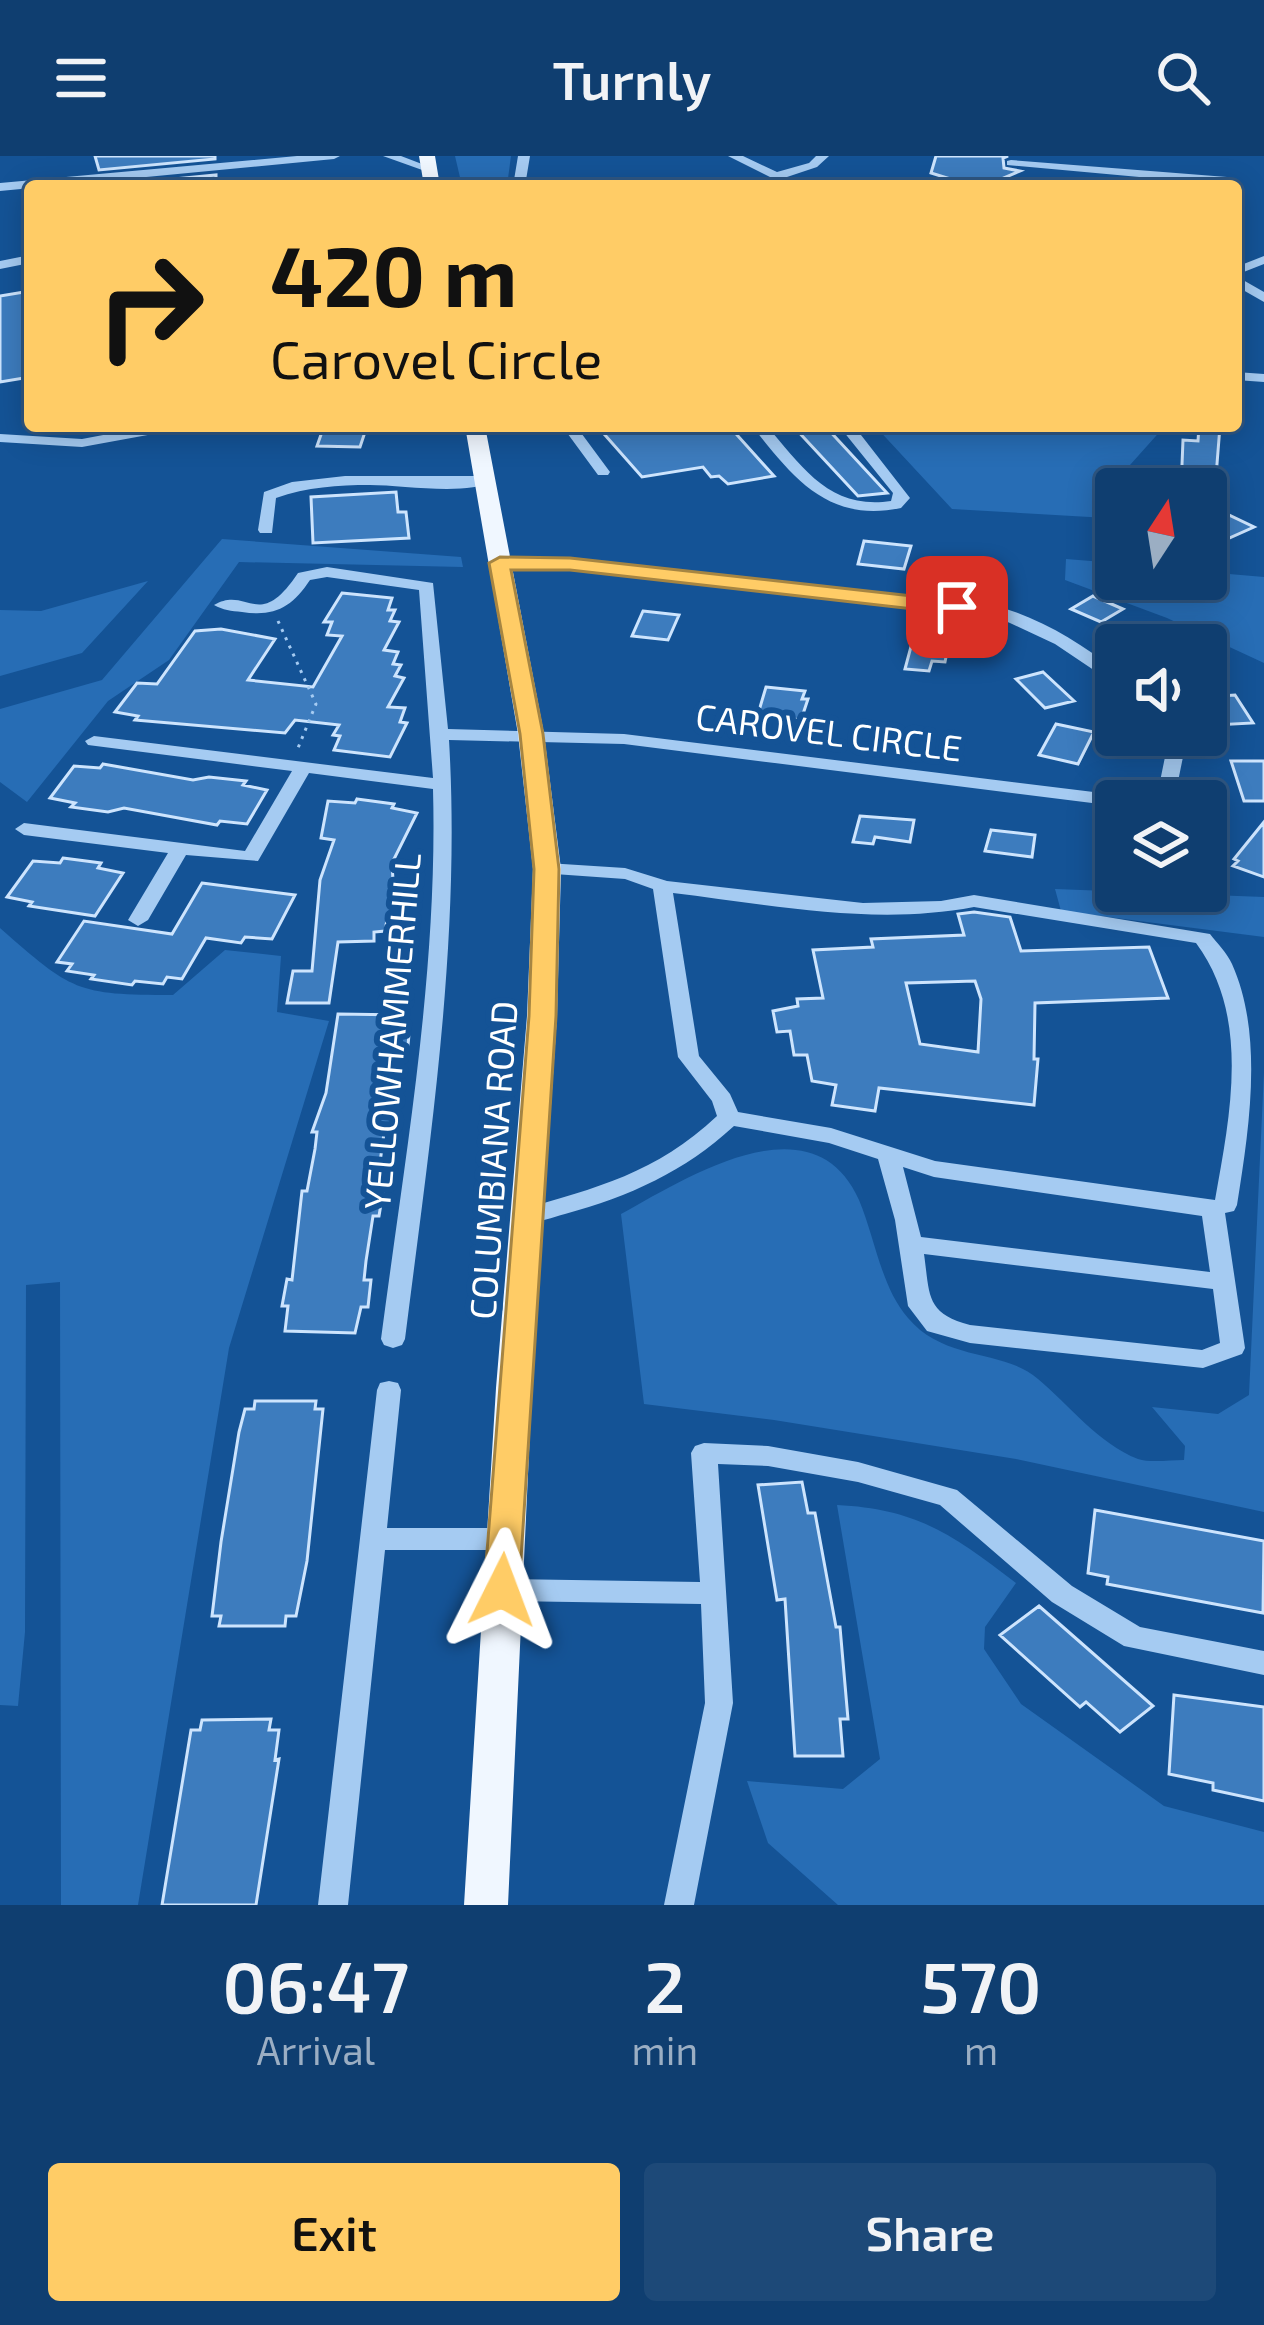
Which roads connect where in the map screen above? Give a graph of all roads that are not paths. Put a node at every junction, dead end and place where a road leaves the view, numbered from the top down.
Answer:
1 (334, 156) edge
2 (389, 156) edge
3 (734, 156) edge
4 (823, 156) edge
5 (197, 161) edge
6 (1011, 163) dead end
7 (429, 170) edge
8 (1105, 171) junction
9 (776, 176) junction
10 (53, 180) edge
11 (784, 180) edge
12 (1104, 180) edge
13 (1215, 180) edge
14 (142, 432) edge
15 (476, 432) edge
16 (573, 432) edge
17 (764, 432) edge
18 (851, 432) edge
19 (0, 438) edge
20 (603, 472) dead end
21 (485, 481) junction
22 (266, 530) dead end
23 (500, 563) junction
24 (222, 605) dead end
25 (1095, 662) edge
26 (436, 734) junction
27 (531, 734) junction
28 (94, 741) dead end
29 (297, 766) junction
30 (440, 784) junction
31 (1095, 798) edge
32 (24, 829) dead end
33 (180, 849) junction
34 (547, 869) junction
35 (662, 886) junction
36 (138, 920) dead end
37 (729, 1118) junction
38 (888, 1154) junction
39 (1213, 1209) junction
40 (527, 1216) junction
41 (911, 1244) junction
42 (1222, 1282) junction
43 (393, 1339) dead end
44 (389, 1390) dead end
45 (370, 1539) junction
46 (505, 1539) junction
47 (502, 1590) junction
48 (714, 1593) junction
49 (1264, 1663) edge
50 (333, 1905) edge
51 (486, 1905) edge
52 (679, 1905) edge

1 - 5 street
2 - 7 street
3 - 9 street
4 - 9 street
5 - 10 street
6 - 8 street
8 - 12 street
8 - 13 street
9 - 11 street
14 - 19 street
15 - 21 main road, COLUMBIANA ROAD
16 - 20 street
17 - 18 street
21 - 22 street
21 - 23 main road, COLUMBIANA ROAD
23 - 25 street
23 - 27 main road, COLUMBIANA ROAD
24 - 26 street, YELLOWHAMMERHILL
26 - 27 street, CAROVEL CIRCLE
26 - 30 street, YELLOWHAMMERHILL
27 - 31 street, CAROVEL CIRCLE
27 - 34 main road, COLUMBIANA ROAD
28 - 29 street
29 - 30 street
29 - 33 street
30 - 43 street, YELLOWHAMMERHILL
32 - 33 street
33 - 36 street
34 - 35 street
34 - 40 main road, COLUMBIANA ROAD
35 - 37 street
35 - 39 street
37 - 38 street
37 - 40 street
38 - 39 street
38 - 41 street
39 - 42 street
40 - 46 main road, COLUMBIANA ROAD
41 - 42 street
41 - 42 street
44 - 45 street
45 - 46 street
45 - 50 street
46 - 47 main road, COLUMBIANA ROAD
47 - 48 street
47 - 51 main road, COLUMBIANA ROAD
48 - 49 street
48 - 52 street

